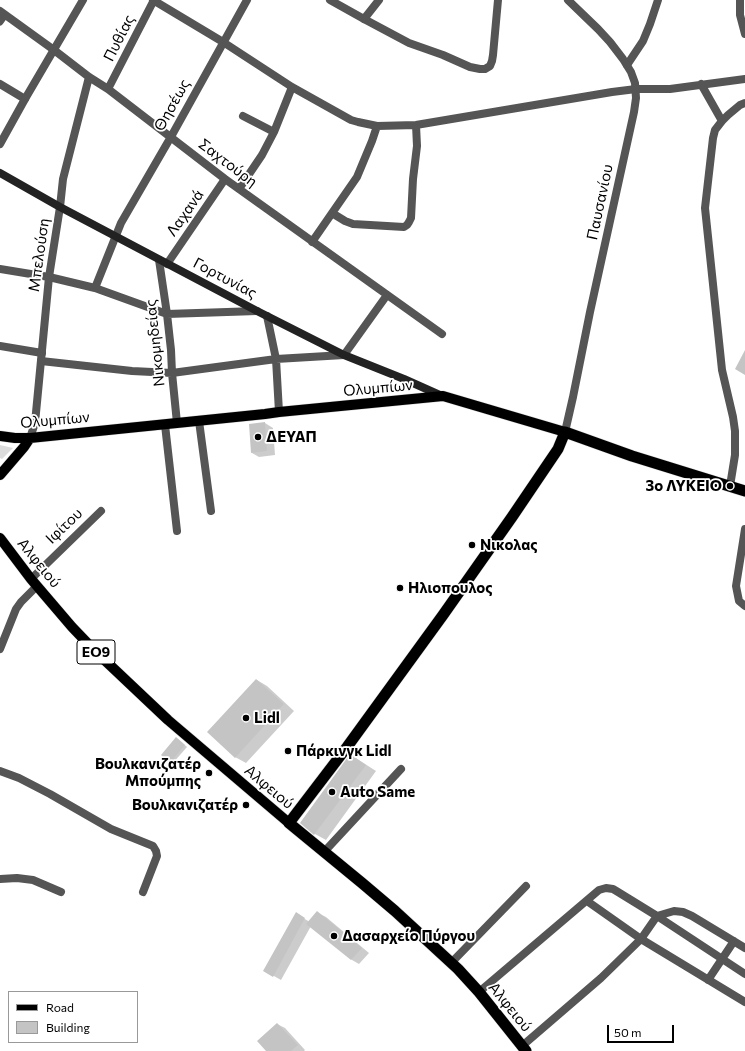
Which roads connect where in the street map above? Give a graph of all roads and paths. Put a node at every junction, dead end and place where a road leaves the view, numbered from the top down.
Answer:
1 (83, 0) edge
2 (154, 0) edge
3 (247, 0) edge
4 (330, 0) edge
5 (380, 0) edge
6 (498, 0) edge
7 (568, 0) edge
8 (658, 0) edge
9 (740, 0) edge
10 (2, 13) edge
11 (364, 19) junction
12 (0, 22) edge
13 (745, 34) edge
14 (223, 42) junction
15 (54, 50) junction
16 (627, 65) junction
17 (89, 77) junction
18 (745, 79) edge
19 (0, 84) edge
20 (701, 84) junction
21 (292, 87) junction
22 (108, 89) junction
23 (636, 89) junction
24 (25, 99) junction
25 (745, 103) edge
26 (243, 116) dead end
27 (722, 121) junction
28 (416, 124) junction
29 (377, 126) junction
30 (274, 132) junction
31 (171, 137) junction
32 (0, 144) edge
33 (0, 173) edge
34 (225, 179) junction
35 (240, 189) junction
36 (60, 207) junction
37 (332, 213) junction
38 (115, 236) junction
39 (312, 242) junction
40 (159, 260) junction
41 (167, 264) junction
42 (0, 269) edge
43 (49, 277) junction
44 (95, 288) junction
45 (387, 295) junction
46 (257, 311) junction
47 (167, 314) junction
48 (267, 316) junction
49 (442, 334) dead end
50 (0, 346) edge
51 (344, 355) junction
52 (42, 357) junction
53 (276, 358) junction
54 (172, 373) junction
55 (443, 396) junction
56 (279, 412) junction
57 (199, 421) junction
58 (177, 423) junction
59 (165, 425) junction
60 (565, 432) junction
61 (0, 436) edge
62 (30, 438) junction
63 (0, 475) edge
64 (730, 486) junction
65 (745, 491) edge
66 (101, 511) dead end
67 (211, 511) dead end
68 (745, 529) edge
69 (177, 531) dead end
70 (0, 538) edge
71 (34, 582) junction
72 (745, 606) edge
73 (0, 649) edge
74 (401, 769) dead end
75 (0, 771) edge
76 (288, 823) junction
77 (324, 852) junction
78 (0, 879) edge
79 (526, 886) dead end
80 (60, 892) dead end
81 (143, 892) dead end
82 (587, 901) junction
83 (657, 916) junction
84 (641, 939) junction
85 (734, 941) junction
86 (745, 948) edge
87 (722, 959) junction
88 (451, 963) junction
89 (745, 974) edge
90 (708, 980) junction
91 (479, 992) junction
92 (745, 1002) edge
93 (524, 1048) edge

1 - 15 street
2 - 14 street
2 - 22 street, Πυθίας
3 - 14 street, Θησέως
4 - 11 street
5 - 11 street
6 - 11 street
7 - 16 street, Παυσανίου
8 - 16 street
9 - 13 street
10 - 12 street
10 - 15 street, Σαχτούρη
14 - 21 street
14 - 31 street, Θησέως
15 - 17 street, Σαχτούρη
15 - 24 street
16 - 23 street, Παυσανίου
17 - 22 street, Σαχτούρη
17 - 36 street, Μπελούση
18 - 20 street
19 - 24 street
20 - 23 street
20 - 27 street
21 - 29 street
21 - 30 street
22 - 31 street, Σαχτούρη
23 - 28 street
23 - 60 street, Παυσανίου
24 - 32 street
25 - 27 street
26 - 30 street
27 - 64 street
28 - 29 street
28 - 37 street
29 - 37 street
30 - 35 street
31 - 34 street, Σαχτούρη
31 - 38 street, Θησέως
33 - 36 main road, Γορτυνίας
34 - 35 street, Σαχτούρη
34 - 41 street, Λαχανά
35 - 39 street, Σαχτούρη
36 - 38 main road, Γορτυνίας
36 - 43 street, Μπελούση
37 - 39 street
38 - 40 main road, Γορτυνίας
38 - 44 street, Θησέως
39 - 45 street, Σαχτούρη
40 - 41 main road, Γορτυνίας
40 - 47 street, Νικομηδείας
41 - 46 main road, Γορτυνίας
42 - 43 street
43 - 44 street
43 - 52 street, Μπελούση
44 - 47 street
45 - 49 street, Σαχτούρη
45 - 51 street
46 - 47 street
46 - 48 main road, Γορτυνίας
47 - 54 street, Νικομηδείας
48 - 51 main road, Γορτυνίας
48 - 53 street
50 - 52 street
51 - 53 street
51 - 55 main road, Γορτυνίας
52 - 54 street
52 - 62 street, Μπελούση
53 - 54 street
53 - 56 street
54 - 58 street, Νικομηδείας
55 - 56 main road, Ολυμπίων
55 - 60 main road, Ολυμπίων
56 - 57 main road, Ολυμπίων
57 - 58 main road, Ολυμπίων
57 - 67 street
58 - 59 main road, Ολυμπίων
59 - 62 main road, Ολυμπίων
59 - 69 street
60 - 64 highway, Ολυμπίων
60 - 76 highway
61 - 62 main road, Ολυμπίων
62 - 63 main road
64 - 65 highway, Ολυμπίων
66 - 71 street, Ιφίτου
68 - 72 street
70 - 71 main road, Αλφειού / ΕΟ9
71 - 73 street, Ιφίτου
71 - 76 main road, Αλφειού / ΕΟ9
74 - 77 street
75 - 81 street
76 - 77 highway, Αλφειού / ΕΟ9
77 - 88 highway, Αλφειού / ΕΟ9
78 - 80 street
79 - 88 street
82 - 83 street
82 - 84 street
82 - 91 street
83 - 84 street
83 - 85 street
83 - 87 street
84 - 90 street
84 - 93 street
85 - 86 street
85 - 87 street
87 - 89 street
87 - 90 street
88 - 91 highway, Αλφειού / ΕΟ9
90 - 92 street
91 - 93 highway, Αλφειού / ΕΟ9

